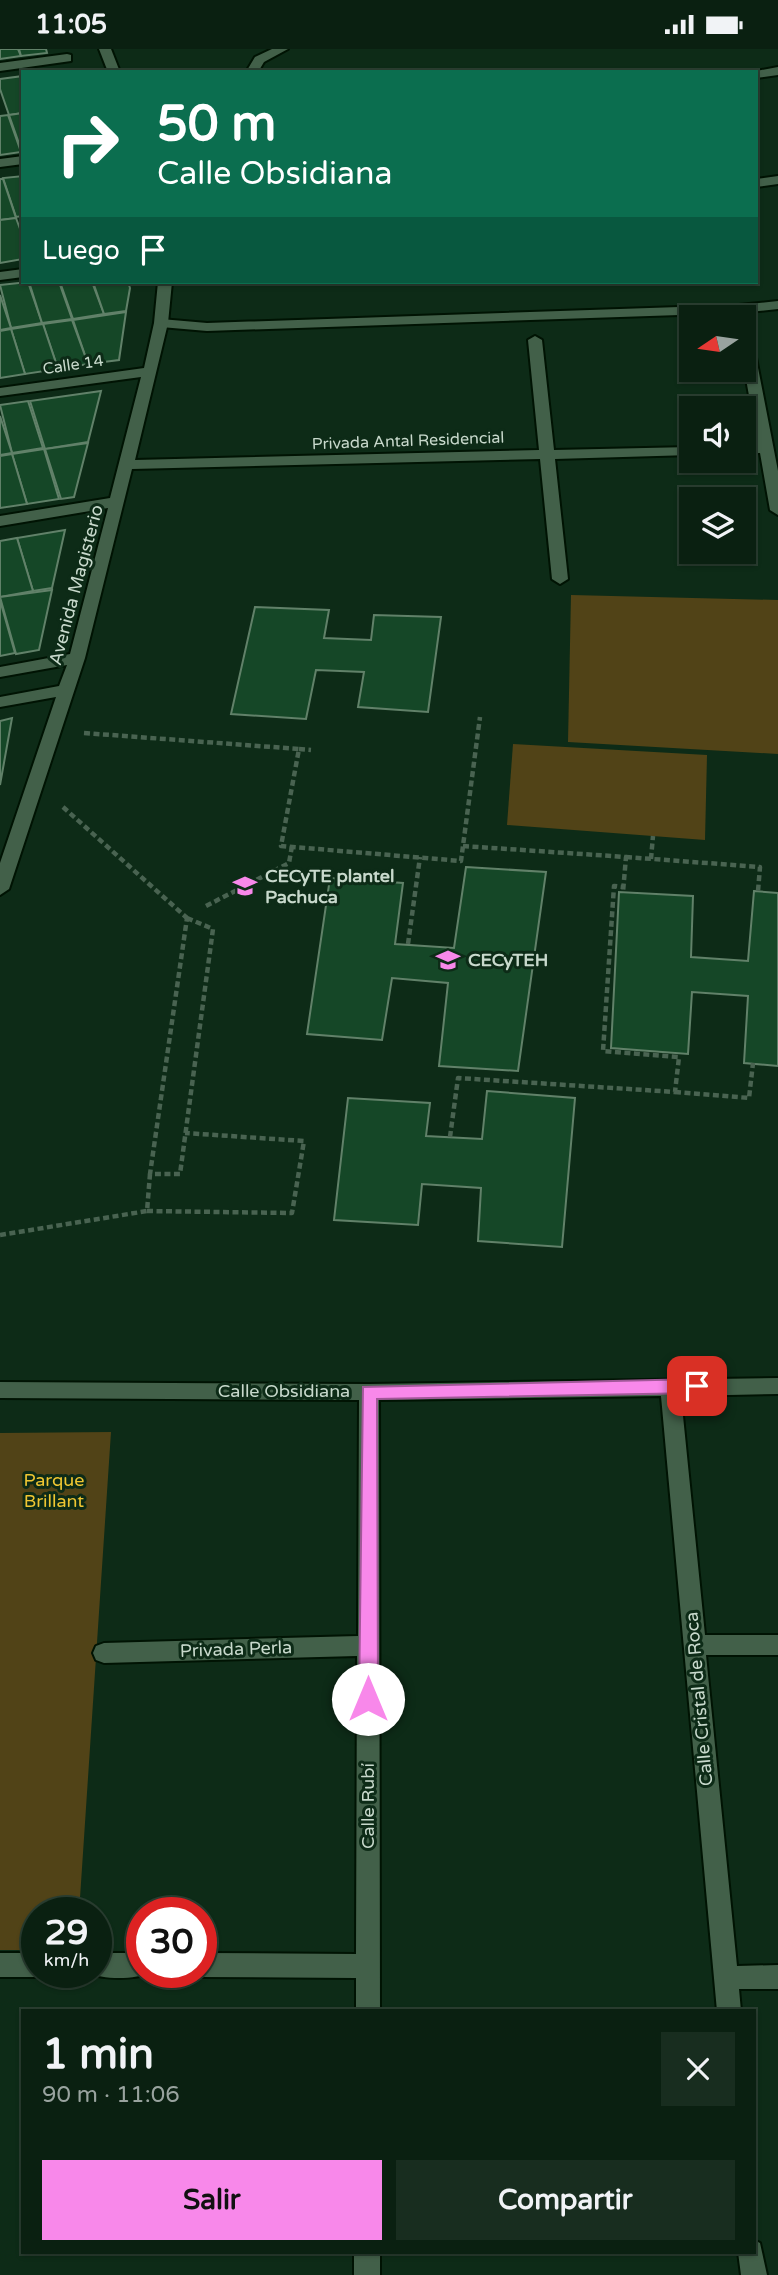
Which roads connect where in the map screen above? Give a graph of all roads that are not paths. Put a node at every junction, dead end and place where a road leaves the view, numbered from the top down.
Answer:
1 (105, 49) edge
2 (282, 49) edge
3 (65, 53) edge
4 (0, 67) edge
5 (71, 70) edge
6 (113, 70) edge
7 (253, 70) edge
8 (778, 71) edge
9 (758, 74) edge
10 (21, 160) edge
11 (0, 163) edge
12 (778, 180) edge
13 (758, 183) edge
14 (21, 273) edge
15 (0, 276) edge
16 (163, 284) edge
17 (778, 305) edge
18 (161, 323) junction
19 (535, 340) dead end
20 (150, 370) junction
21 (753, 382) edge
22 (0, 392) edge
23 (756, 449) edge
24 (766, 449) junction
25 (679, 451) edge
26 (547, 454) junction
27 (127, 465) junction
28 (119, 502) junction
29 (778, 510) edge
30 (0, 521) edge
31 (560, 579) dead end
32 (77, 658) junction
33 (0, 672) edge
34 (67, 690) junction
35 (0, 702) edge
36 (1, 881) edge
37 (778, 1386) edge
38 (670, 1387) junction
39 (0, 1390) edge
40 (369, 1392) junction
41 (694, 1645) junction
42 (778, 1645) edge
43 (368, 1646) junction
44 (104, 1653) dead end
45 (0, 1965) edge
46 (21, 1965) edge
47 (217, 1965) edge
48 (368, 1966) junction
49 (778, 1977) edge
50 (726, 1978) junction
51 (368, 2009) edge
52 (729, 2009) edge
53 (367, 2254) edge
54 (751, 2254) edge
55 (367, 2275) edge
56 (754, 2275) edge

1 - 6 street
2 - 7 street
3 - 4 street
3 - 5 street
8 - 9 street
10 - 11 street
12 - 13 street
14 - 15 street
16 - 18 street, Avenida Magisterio
17 - 18 street
18 - 20 street, Avenida Magisterio
19 - 26 street
20 - 22 street, Calle 14
20 - 27 street, Avenida Magisterio
21 - 24 street
23 - 24 street
24 - 29 street
25 - 26 street, Privada Antal Residencial
26 - 27 street, Privada Antal Residencial
26 - 31 street
27 - 28 street, Avenida Magisterio
28 - 30 street
28 - 32 street, Avenida Magisterio
32 - 33 street
32 - 34 street, Avenida Magisterio
34 - 35 street
34 - 36 street, Avenida Magisterio
37 - 38 street, Calle Obsidiana
38 - 40 street, Calle Obsidiana
38 - 41 street, Calle Cristal de Roca
39 - 40 street, Calle Obsidiana
40 - 43 street, Calle Rubí
41 - 42 street
41 - 50 street, Calle Cristal de Roca
43 - 44 street, Privada Perla
43 - 48 street, Calle Rubí
45 - 46 street
47 - 48 street
48 - 51 street, Calle Rubí
49 - 50 street
50 - 52 street, Calle Cristal de Roca
53 - 55 street
54 - 56 street

